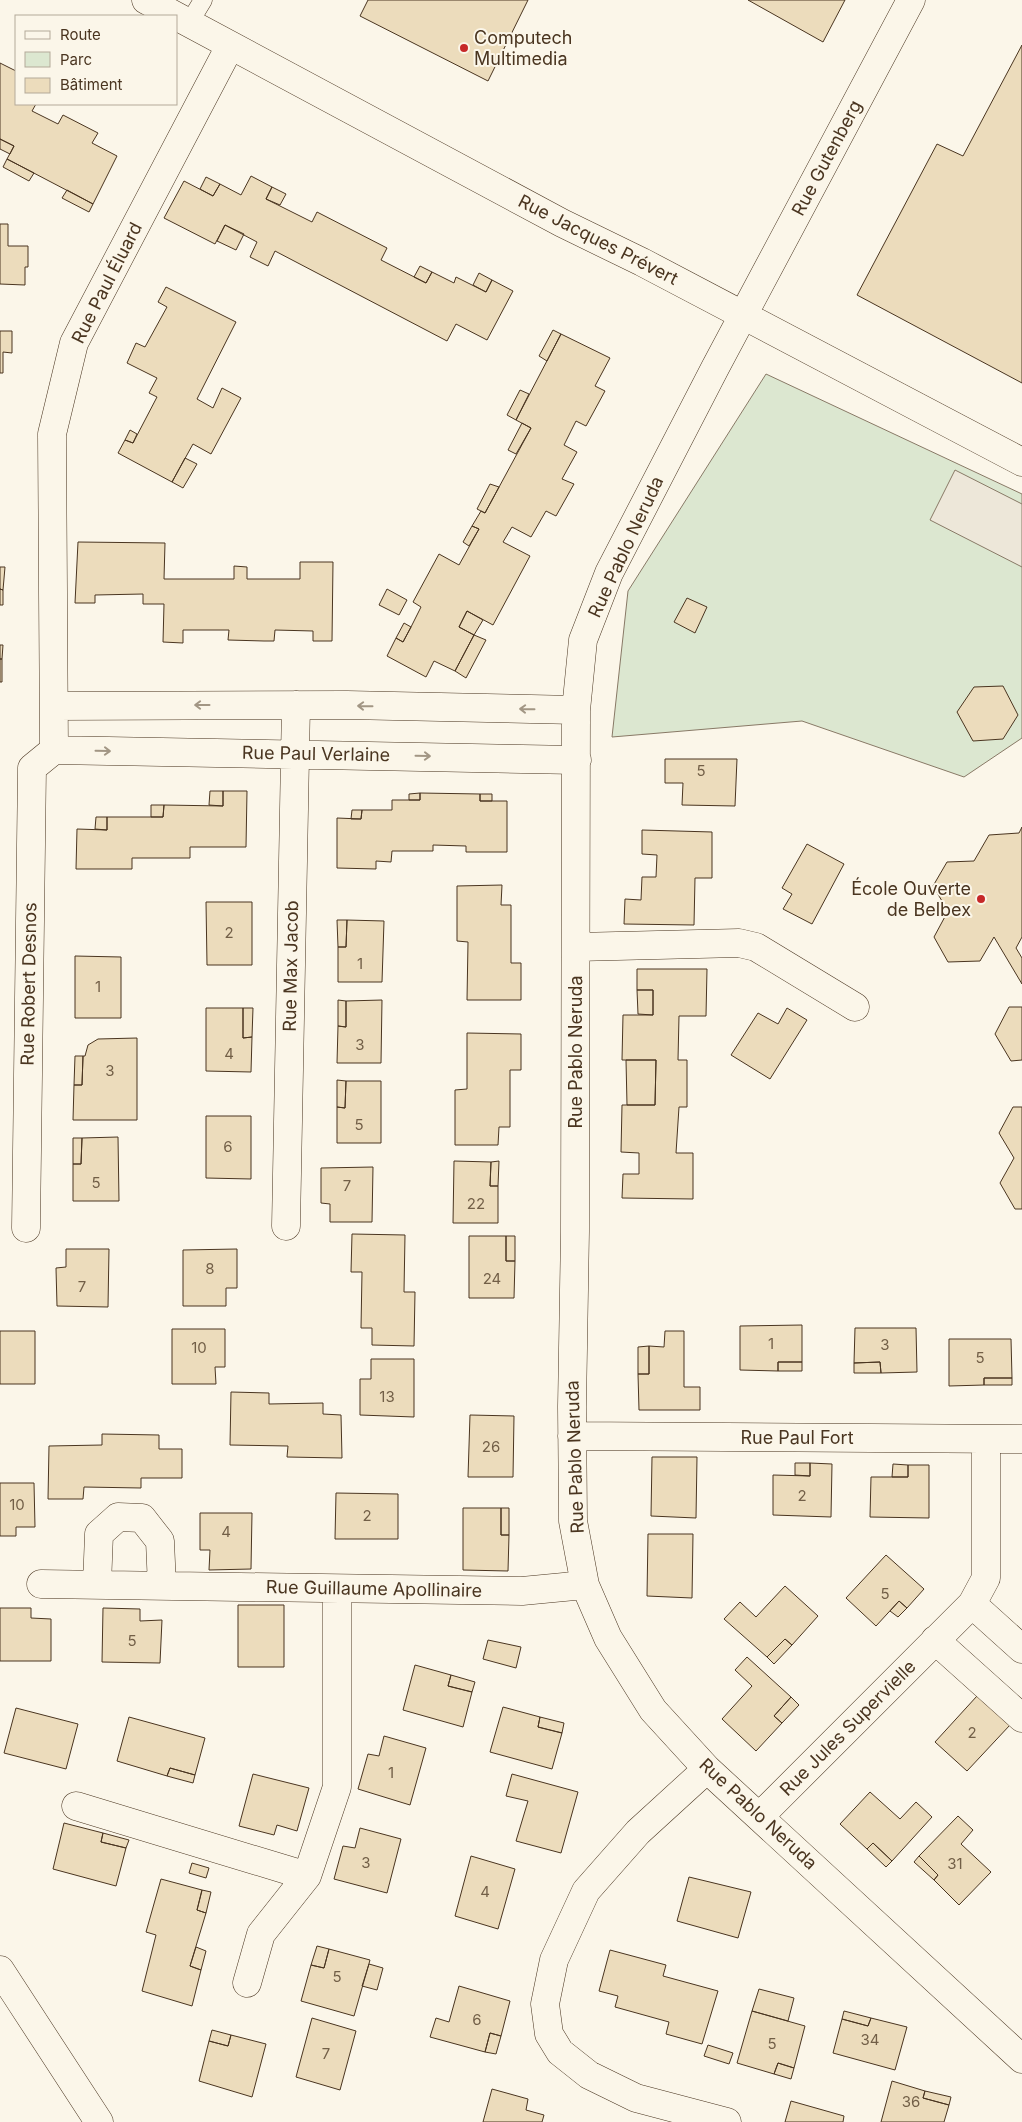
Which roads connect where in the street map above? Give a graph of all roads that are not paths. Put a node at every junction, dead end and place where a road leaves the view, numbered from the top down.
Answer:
1 (146, 0) edge
2 (203, 0) edge
3 (911, 0) edge
4 (173, 15) edge
5 (180, 19) edge
6 (230, 46) junction
7 (744, 316) junction
8 (1022, 462) edge
9 (296, 705) junction
10 (54, 706) junction
11 (576, 710) junction
12 (54, 750) junction
13 (295, 753) junction
14 (577, 760) junction
15 (576, 947) junction
16 (855, 1008) dead end
17 (286, 1226) dead end
18 (26, 1228) dead end
19 (572, 1436) junction
20 (1022, 1439) edge
21 (986, 1440) junction
22 (41, 1584) dead end
23 (97, 1585) junction
24 (585, 1585) junction
25 (162, 1586) junction
26 (337, 1589) junction
27 (972, 1604) junction
28 (936, 1640) junction
29 (1022, 1649) edge
30 (1022, 1718) edge
31 (707, 1769) junction
32 (76, 1806) dead end
33 (760, 1816) junction
34 (307, 1876) junction
35 (0, 1970) edge
36 (247, 1983) dead end
37 (1022, 2059) edge
38 (99, 2122) edge
39 (727, 2122) edge

1 - 4 street, Rue Jacques Prévert
2 - 5 lane
3 - 7 street, Rue Gutenberg
5 - 6 street, Rue Jacques Prévert
6 - 7 street, Rue Jacques Prévert
6 - 10 street, Rue Paul Éluard
7 - 8 street, Rue Jacques Prévert
7 - 11 street, Rue Pablo Neruda
9 -> 10 street
11 -> 9 street
9 - 13 street, Rue Max Jacob
10 - 12 street, Rue Paul Éluard
11 - 14 street, Rue Pablo Neruda
12 -> 13 street, Rue Paul Verlaine
12 - 18 street, Rue Robert Desnos
13 -> 14 street, Rue Paul Verlaine
13 - 17 street, Rue Max Jacob
14 - 15 street, Rue Pablo Neruda
15 - 16 street
15 - 19 street, Rue Pablo Neruda
19 - 21 street, Rue Paul Fort
19 - 24 street, Rue Pablo Neruda
20 - 21 street, Rue Paul Fort
21 - 27 street, Rue Jules Supervielle
22 - 23 street, Rue Guillaume Apollinaire
23 - 25 street, Rue Guillaume Apollinaire
23 - 25 street
24 - 26 street, Rue Guillaume Apollinaire
24 - 31 street, Rue Pablo Neruda
25 - 26 street, Rue Guillaume Apollinaire
26 - 34 street
27 - 28 street, Rue Jules Supervielle
27 - 29 street
28 - 30 street
28 - 33 street, Rue Jules Supervielle
31 - 33 street, Rue Pablo Neruda
31 - 39 street
32 - 34 street
33 - 37 street, Rue Pablo Neruda
34 - 36 street
35 - 38 street

